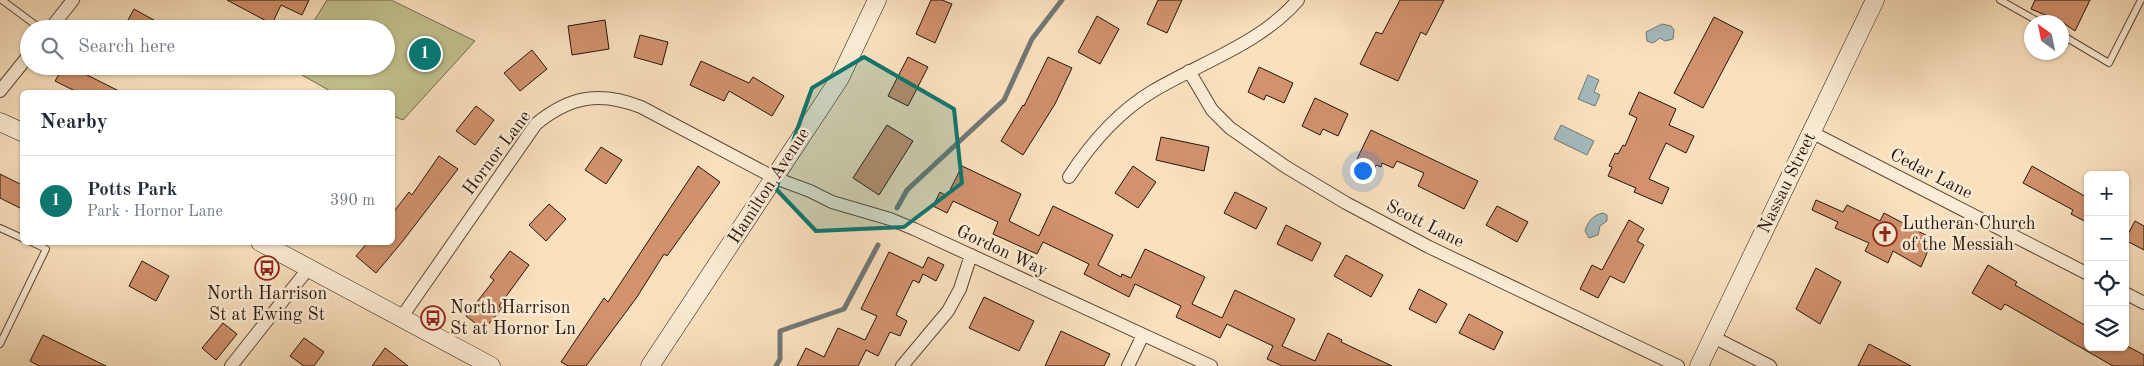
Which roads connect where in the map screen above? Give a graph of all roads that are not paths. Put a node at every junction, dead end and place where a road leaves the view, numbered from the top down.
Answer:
1 (2, 0) edge
2 (73, 0) edge
3 (877, 0) edge
4 (1298, 0) edge
5 (1874, 0) edge
6 (2000, 0) edge
7 (2142, 0) edge
8 (2027, 15) edge
9 (29, 20) edge
10 (57, 20) edge
11 (2069, 39) edge
12 (20, 66) edge
13 (1189, 71) junction
14 (0, 90) edge
15 (0, 122) edge
16 (20, 131) edge
17 (1811, 132) junction
18 (1068, 177) dead end
19 (775, 178) junction
20 (0, 228) edge
21 (20, 237) edge
22 (37, 245) edge
23 (265, 245) edge
24 (971, 255) junction
25 (308, 269) junction
26 (2084, 272) edge
27 (2129, 295) edge
28 (2144, 303) edge
29 (401, 318) junction
30 (1143, 335) junction
31 (1713, 338) junction
32 (0, 344) edge
33 (467, 361) edge
34 (231, 366) edge
35 (491, 366) edge
36 (650, 366) edge
37 (902, 366) edge
38 (1128, 366) edge
39 (1211, 366) edge
40 (1678, 366) edge
41 (1699, 366) edge
42 (1770, 366) edge

1 - 9 lane
2 - 10 street
3 - 19 street, Hamilton Avenue
4 - 13 street
5 - 17 street, Nassau Street
6 - 8 lane
7 - 11 lane
12 - 14 street
13 - 18 street
13 - 40 street, Scott Lane
15 - 16 street
17 - 26 street, Cedar Lane
17 - 31 street, Nassau Street
19 - 24 street, Gordon Way
19 - 29 street, Hornor Lane
19 - 36 street, Hamilton Avenue
20 - 21 lane
22 - 32 lane
23 - 25 street
24 - 30 street, Gordon Way
24 - 37 street
25 - 29 street
25 - 34 street
27 - 28 street
29 - 33 street
30 - 38 street
30 - 39 street, Gordon Way
31 - 41 street, Nassau Street
31 - 42 street
33 - 35 street

